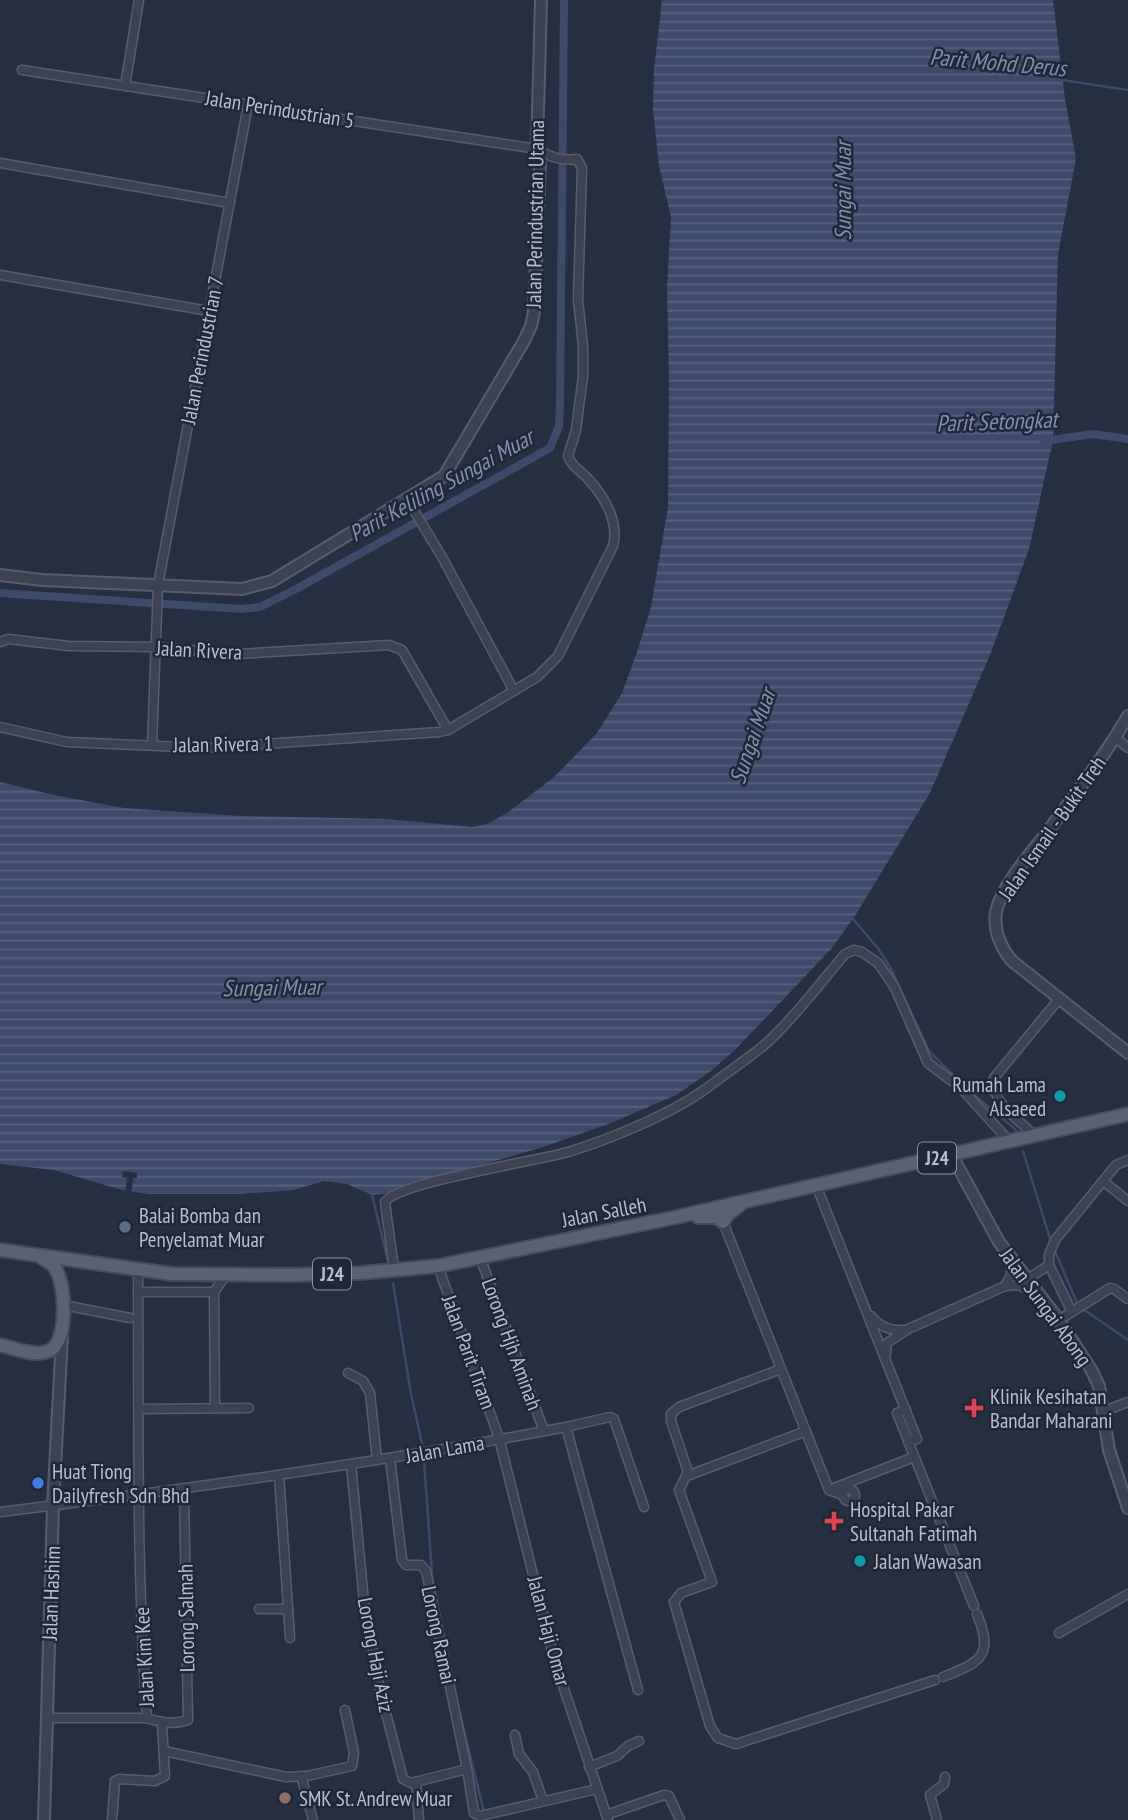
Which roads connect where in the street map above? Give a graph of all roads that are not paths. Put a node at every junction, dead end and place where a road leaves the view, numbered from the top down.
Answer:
1 (139, 0) edge
2 (541, 0) edge
3 (22, 70) dead end
4 (125, 86) junction
5 (248, 104) junction
6 (537, 149) junction
7 (0, 163) edge
8 (230, 203) junction
9 (0, 275) edge
10 (209, 312) junction
11 (407, 499) junction
12 (0, 575) edge
13 (158, 590) junction
14 (0, 642) edge
15 (154, 647) junction
16 (514, 691) junction
17 (1128, 716) edge
18 (0, 727) edge
19 (448, 730) junction
20 (1115, 737) junction
21 (152, 745) junction
22 (1128, 748) edge
23 (1059, 999) junction
24 (1128, 1053) edge
25 (1128, 1115) edge
26 (1035, 1136) junction
27 (1009, 1141) junction
28 (951, 1154) junction
29 (1128, 1160) edge
30 (1103, 1181) junction
31 (816, 1185) junction
32 (746, 1200) junction
33 (1128, 1202) edge
34 (680, 1216) junction
35 (723, 1222) junction
36 (0, 1250) edge
37 (40, 1256) junction
38 (480, 1257) junction
39 (1012, 1257) junction
40 (79, 1262) junction
41 (1049, 1265) junction
42 (438, 1266) junction
43 (394, 1269) junction
44 (138, 1270) junction
45 (226, 1275) junction
46 (1029, 1278) junction
47 (62, 1283) junction
48 (1005, 1286) junction
49 (138, 1292) junction
50 (214, 1292) junction
51 (1043, 1297) junction
52 (1128, 1299) edge
53 (63, 1305) junction
54 (866, 1308) junction
55 (1072, 1312) junction
56 (130, 1318) dead end
57 (1059, 1320) junction
58 (908, 1329) junction
59 (62, 1336) junction
60 (0, 1345) edge
61 (37, 1353) junction
62 (886, 1360) junction
63 (61, 1367) junction
64 (781, 1369) junction
65 (348, 1373) dead end
66 (1128, 1402) edge
67 (215, 1408) junction
68 (249, 1408) dead end
69 (139, 1409) junction
70 (1102, 1412) junction
71 (566, 1427) junction
72 (544, 1431) junction
73 (806, 1431) junction
74 (499, 1438) junction
75 (914, 1457) junction
76 (390, 1458) junction
77 (377, 1460) junction
78 (351, 1464) junction
79 (279, 1475) junction
80 (687, 1476) junction
81 (184, 1489) junction
82 (138, 1496) junction
83 (53, 1506) junction
84 (644, 1507) dead end
85 (1128, 1508) edge
86 (0, 1512) edge
87 (1128, 1594) edge
88 (259, 1609) dead end
89 (288, 1609) junction
90 (1059, 1633) dead end
91 (290, 1638) dead end
92 (638, 1690) dead end
93 (345, 1710) dead end
94 (47, 1718) junction
95 (147, 1718) junction
96 (162, 1723) junction
97 (515, 1735) dead end
98 (639, 1741) dead end
99 (164, 1751) junction
100 (589, 1767) junction
101 (467, 1769) junction
102 (301, 1776) junction
103 (945, 1777) dead end
104 (416, 1782) junction
105 (597, 1789) junction
106 (543, 1801) junction
107 (486, 1816) edge
108 (607, 1817) edge
109 (44, 1820) edge
110 (112, 1820) edge
111 (313, 1820) edge
112 (419, 1820) edge
113 (680, 1820) edge
114 (937, 1820) edge

1 - 4 street
2 - 6 street, Jalan Perindustrian Utama
3 - 4 street, Jalan Perindustrian 5
4 - 5 street, Jalan Perindustrian 5
5 - 6 street, Jalan Perindustrian 5
5 - 8 street, Jalan Perindustrian 7
6 - 11 street, Jalan Perindustrian Utama
6 - 16 street, Jalan Perindustrian 5
7 - 8 street
8 - 10 street, Jalan Perindustrian 7
9 - 10 street
10 - 13 street, Jalan Perindustrian 7
11 - 13 street, Jalan Perindustrian Utama
11 - 16 street
12 - 13 street, Jalan Perindustrian Utama
13 - 15 street, Jalan Perindustrian 7
14 - 15 street, Jalan Rivera
15 - 19 street, Jalan Rivera
15 - 21 street, Jalan Perindustrian 7
16 - 19 street
17 - 20 street, Jalan Ismail - Bukit Treh
18 - 21 street, Jalan Rivera 1
19 - 21 street, Jalan Rivera 1
20 - 22 street
20 - 23 street, Jalan Ismail - Bukit Treh
23 - 24 street, Jalan Ismail - Bukit Treh
23 - 26 street
25 - 26 main road, Jalan Salleh / J24
26 - 27 main road, Jalan Salleh / J24
27 - 28 main road, Jalan Salleh / J24
27 - 43 street
28 - 31 main road, Jalan Salleh / J24
28 - 39 street, Jalan Sungai Abong
29 - 30 street
30 - 33 street
30 - 41 street
31 - 32 main road, Jalan Salleh / J24
31 - 54 street
32 - 34 main road, Jalan Salleh / J24
32 - 35 main road
34 - 35 main road
34 - 38 main road, Jalan Salleh / J24
35 - 64 street
36 - 37 main road, Jalan Salleh
37 - 40 main road, Jalan Salleh
37 - 47 main road
38 - 42 main road, Jalan Salleh / J24
38 - 72 street, Lorong Hjh Aminah
39 - 46 street, Jalan Sungai Abong
39 - 48 street
40 - 44 main road, Jalan Salleh / J24
40 - 47 main road
41 - 46 street
41 - 55 street
42 - 43 main road, Jalan Salleh / J24
42 - 74 street, Jalan Parit Tiram
43 - 45 main road, Jalan Salleh / J24
44 - 45 main road, Jalan Salleh / J24
44 - 49 street, Jalan Kim Kee
45 - 50 street
46 - 51 street, Jalan Sungai Abong
47 - 53 main road
48 - 51 street
48 - 58 street, Jalan Sungai Abong
49 - 50 street
49 - 69 street, Jalan Kim Kee
50 - 67 street
51 - 57 street, Jalan Sungai Abong
52 - 55 street
53 - 56 street
53 - 59 main road
54 - 58 street
54 - 62 street
55 - 57 street
57 - 70 street, Jalan Sungai Abong
58 - 62 street
59 - 61 main road
59 - 63 street, Jalan Hashim
60 - 61 main road
61 - 63 street
62 - 75 street
63 - 83 street, Jalan Hashim
64 - 73 street
64 - 80 street
65 - 77 street
66 - 70 street
67 - 68 street
67 - 69 street
69 - 82 street, Jalan Kim Kee
70 - 85 street, Jalan Sungai Abong
71 - 72 street, Jalan Lama
71 - 84 street, Jalan Lama
71 - 92 street
72 - 74 street, Jalan Lama
73 - 75 street
73 - 80 street
74 - 76 street, Jalan Lama
74 - 100 street, Jalan Haji Omar
75 - 80 street
76 - 77 street, Jalan Lama
76 - 101 street, Lorong Ramai
77 - 78 street, Jalan Lama
78 - 79 street, Jalan Lama
78 - 104 street, Lorong Haji Aziz
79 - 81 street, Jalan Lama
79 - 89 street
81 - 82 street, Jalan Lama
81 - 96 street, Lorong Salmah
82 - 83 street, Jalan Lama
82 - 95 street, Jalan Kim Kee
83 - 86 street, Jalan Lama
83 - 94 street, Jalan Hashim
87 - 90 street
88 - 89 street
89 - 91 street
93 - 102 street
94 - 95 street, Jalan Kim Kee
94 - 109 street, Jalan Hashim
95 - 96 street
96 - 99 street
97 - 106 street
98 - 100 street
99 - 102 street
99 - 110 street
100 - 105 street, Jalan Haji Omar
101 - 104 street
101 - 107 street, Lorong Ramai
102 - 111 street
103 - 114 street
104 - 112 street
105 - 106 street
105 - 108 street, Jalan Haji Omar
106 - 107 street
108 - 113 street

